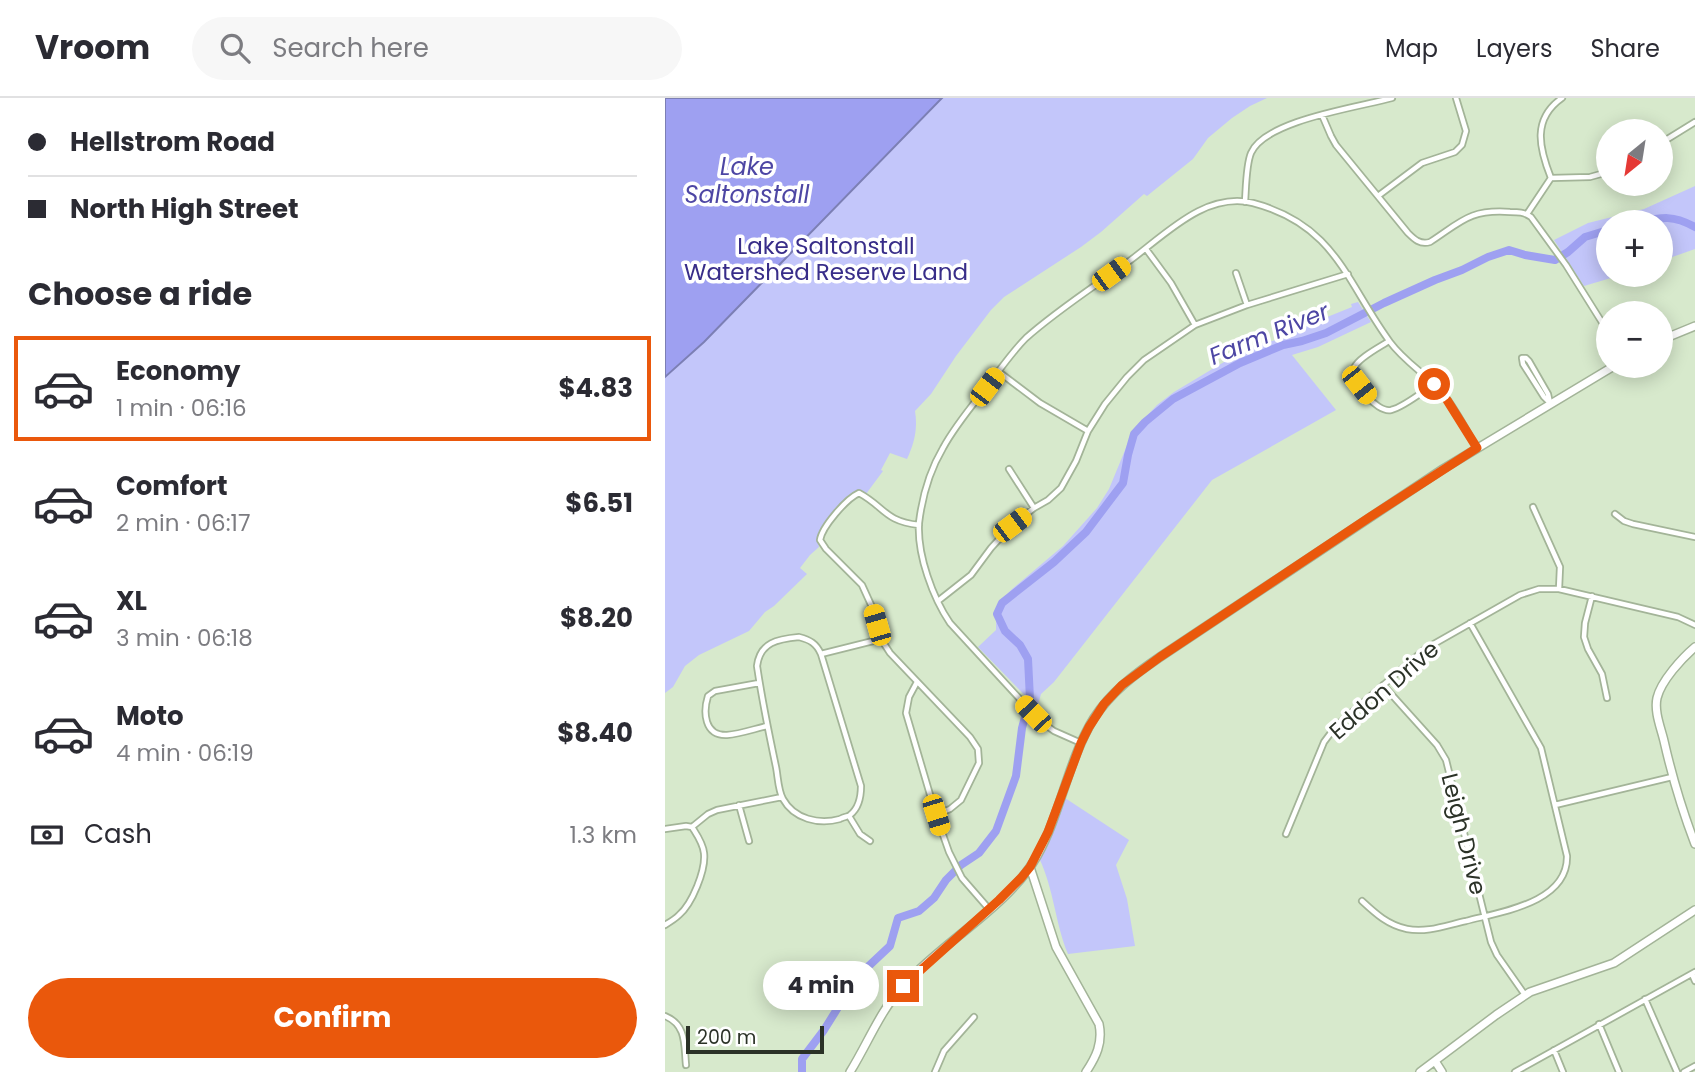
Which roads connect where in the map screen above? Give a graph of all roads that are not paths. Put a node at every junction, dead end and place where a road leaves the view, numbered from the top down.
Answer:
1 (1392, 98) edge
2 (1456, 98) edge
3 (1562, 98) edge
4 (1322, 115) junction
5 (1695, 122) edge
6 (1673, 136) edge
7 (1596, 175) edge
8 (1551, 178) junction
9 (1378, 196) junction
10 (1245, 202) junction
11 (1527, 214) junction
12 (1146, 248) junction
13 (1236, 273) dead end
14 (1347, 274) junction
15 (1247, 305) junction
16 (1596, 313) edge
17 (1195, 324) junction
18 (1695, 326) edge
19 (1673, 335) edge
20 (1390, 341) junction
21 (999, 372) junction
22 (1596, 376) edge
23 (1434, 384) junction
24 (1550, 403) junction
25 (1088, 431) junction
26 (1477, 448) junction
27 (1009, 469) dead end
28 (1533, 507) dead end
29 (1034, 508) junction
30 (1615, 514) dead end
31 (919, 525) junction
32 (1695, 537) edge
33 (1559, 589) junction
34 (1592, 596) junction
35 (938, 601) junction
36 (1470, 623) junction
37 (1695, 625) edge
38 (881, 639) junction
39 (1695, 647) edge
40 (821, 653) junction
41 (917, 682) junction
42 (759, 683) junction
43 (1383, 685) junction
44 (1607, 698) dead end
45 (767, 726) junction
46 (1081, 743) junction
47 (1673, 777) junction
48 (782, 797) junction
49 (739, 805) junction
50 (1555, 805) junction
51 (936, 815) junction
52 (849, 816) junction
53 (692, 827) junction
54 (665, 829) edge
55 (1286, 834) dead end
56 (749, 841) dead end
57 (870, 841) dead end
58 (1695, 844) edge
59 (1030, 867) junction
60 (1021, 878) junction
61 (1036, 889) junction
62 (1362, 901) dead end
63 (989, 909) junction
64 (1695, 910) edge
65 (1484, 916) junction
66 (665, 925) edge
67 (1693, 973) edge
68 (1695, 981) edge
69 (1525, 995) junction
70 (1645, 999) junction
71 (665, 1016) edge
72 (974, 1017) dead end
73 (1599, 1024) junction
74 (1554, 1050) junction
75 (1435, 1061) junction
76 (686, 1065) dead end
77 (1695, 1066) edge
78 (850, 1072) edge
79 (935, 1072) edge
80 (1086, 1072) edge
81 (1420, 1072) edge
82 (1442, 1072) edge
83 (1515, 1072) edge
84 (1563, 1072) edge
85 (1619, 1072) edge
86 (1677, 1072) edge
87 (1684, 1072) edge

1 - 4 street
2 - 9 street
3 - 8 street
4 - 9 street
4 - 10 street
5 - 6 street
7 - 8 street
8 - 11 street
9 - 11 street
10 - 12 street
10 - 14 street
11 - 16 street
12 - 17 street
12 - 21 street
13 - 15 street
14 - 15 street
14 - 20 street
15 - 17 street
17 - 25 street
18 - 19 main road
20 - 23 street
20 - 23 street
21 - 25 street
21 - 31 street
22 - 24 main road
23 - 26 street
24 - 24 street
24 - 26 main road
25 - 29 street
26 - 46 main road
27 - 29 street
28 - 33 street
29 - 35 street
30 - 32 street
31 - 35 street
31 - 38 street
33 - 34 street, Eddon Drive
33 - 36 street, Eddon Drive
34 - 37 street, Eddon Drive
34 - 44 street
35 - 46 street
36 - 43 street, Eddon Drive
36 - 50 street
38 - 40 street
38 - 41 street
39 - 47 main road
40 - 42 street
40 - 52 street
41 - 51 street
41 - 51 street
42 - 45 street
42 - 45 street
43 - 55 street, Eddon Drive
43 - 65 street, Leigh Drive
45 - 48 street
46 - 59 main road
47 - 50 street
47 - 58 main road
48 - 49 street
48 - 52 street
49 - 53 street
49 - 56 street
50 - 65 street
51 - 63 street
52 - 57 street
53 - 54 street
53 - 66 street
59 - 60 main road
59 - 61 main road
60 - 61 main road
60 - 63 main road
61 - 80 main road
62 - 65 street
63 - 78 main road
64 - 69 main road
65 - 69 street, Leigh Drive
67 - 68 street
67 - 70 street
69 - 75 main road
70 - 73 street
70 - 86 street
71 - 76 street
72 - 79 street
73 - 74 street
73 - 85 street
74 - 83 street
74 - 84 street
75 - 81 main road
75 - 82 main road
77 - 87 street

